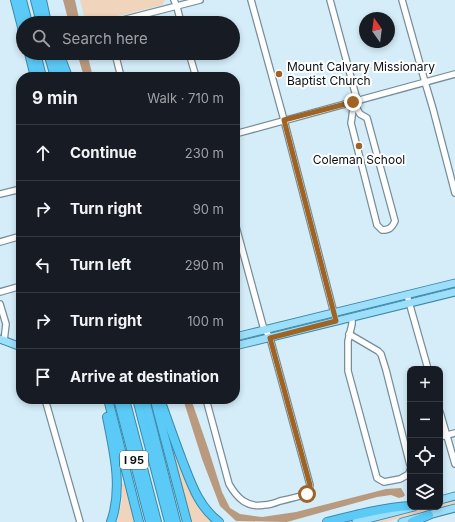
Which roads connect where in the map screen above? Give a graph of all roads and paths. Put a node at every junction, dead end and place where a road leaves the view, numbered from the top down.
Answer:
1 (15, 0) edge
2 (22, 0) edge
3 (35, 0) edge
4 (42, 0) edge
5 (174, 0) edge
6 (200, 0) edge
7 (251, 0) edge
8 (330, 0) edge
9 (402, 0) edge
10 (177, 7) junction
11 (19, 16) edge
12 (26, 16) edge
13 (39, 16) edge
14 (46, 16) edge
15 (140, 16) edge
16 (179, 16) edge
17 (31, 60) edge
18 (38, 60) edge
19 (50, 60) edge
20 (57, 60) edge
21 (62, 60) edge
22 (116, 60) edge
23 (191, 60) edge
24 (34, 72) edge
25 (41, 72) edge
26 (53, 72) edge
27 (60, 72) edge
28 (66, 72) edge
29 (120, 72) edge
30 (195, 72) edge
31 (455, 74) edge
32 (424, 82) junction
33 (353, 102) junction
34 (284, 120) junction
35 (240, 133) edge
36 (16, 190) edge
37 (455, 193) edge
38 (0, 194) edge
39 (16, 237) edge
40 (240, 241) edge
41 (0, 242) edge
42 (455, 283) edge
43 (16, 287) edge
44 (0, 292) edge
45 (455, 292) edge
46 (407, 295) junction
47 (0, 304) edge
48 (409, 304) junction
49 (334, 312) junction
50 (352, 317) junction
51 (336, 321) junction
52 (265, 330) junction
53 (349, 334) junction
54 (240, 336) edge
55 (270, 338) junction
56 (2, 340) edge
57 (16, 345) edge
58 (240, 345) edge
59 (427, 366) edge
60 (46, 404) edge
61 (105, 404) edge
62 (109, 404) edge
63 (119, 404) edge
64 (126, 404) edge
65 (138, 404) edge
66 (145, 404) edge
67 (156, 404) edge
68 (162, 404) edge
69 (207, 404) edge
70 (443, 422) edge
71 (455, 433) edge
72 (447, 436) junction
73 (443, 437) edge
74 (407, 443) edge
75 (455, 464) edge
76 (409, 474) edge
77 (455, 496) edge
78 (443, 499) edge
79 (407, 506) edge
80 (455, 508) edge
81 (407, 509) edge
82 (428, 515) junction
83 (80, 522) edge
84 (111, 522) edge
85 (139, 522) edge
86 (150, 522) edge
87 (157, 522) edge
88 (169, 522) edge
89 (176, 522) edge
90 (187, 522) edge
91 (219, 522) edge
92 (327, 522) edge
93 (356, 522) edge
94 (402, 522) edge
95 (412, 522) edge

1 - 11 highway
2 - 12 highway
3 - 13 highway
4 - 14 highway
5 - 10 street
6 - 10 street
7 - 34 street
8 - 33 street
9 - 32 street
10 - 15 street
10 - 16 street
17 - 24 highway
18 - 25 highway
19 - 26 highway
20 - 27 highway
21 - 28 highway
22 - 29 street
23 - 30 street
31 - 32 street
32 - 33 street
32 - 37 street
33 - 33 street
33 - 34 street
34 - 35 street
34 - 49 street
36 - 38 street
39 - 41 street
40 - 52 street
42 - 46 main road
43 - 44 street
45 - 48 main road
46 - 48 street
46 - 49 main road
47 - 56 street
48 - 50 main road
48 - 59 street
49 - 51 street
49 - 52 main road
50 - 51 main road
50 - 53 street
51 - 55 main road
52 - 54 main road
52 - 55 street
53 - 74 street
53 - 76 street
55 - 58 main road
55 - 69 street
56 - 57 main road
60 - 83 street
61 - 84 highway
62 - 85 highway
63 - 86 highway, I 95
64 - 87 highway
65 - 88 highway
66 - 89 highway, I 95
67 - 90 highway
68 - 91 highway
70 - 72 street
71 - 72 street
72 - 73 street
72 - 75 street
77 - 78 main road
79 - 92 highway
80 - 82 main road
81 - 93 main road
82 - 94 main road
82 - 95 highway

